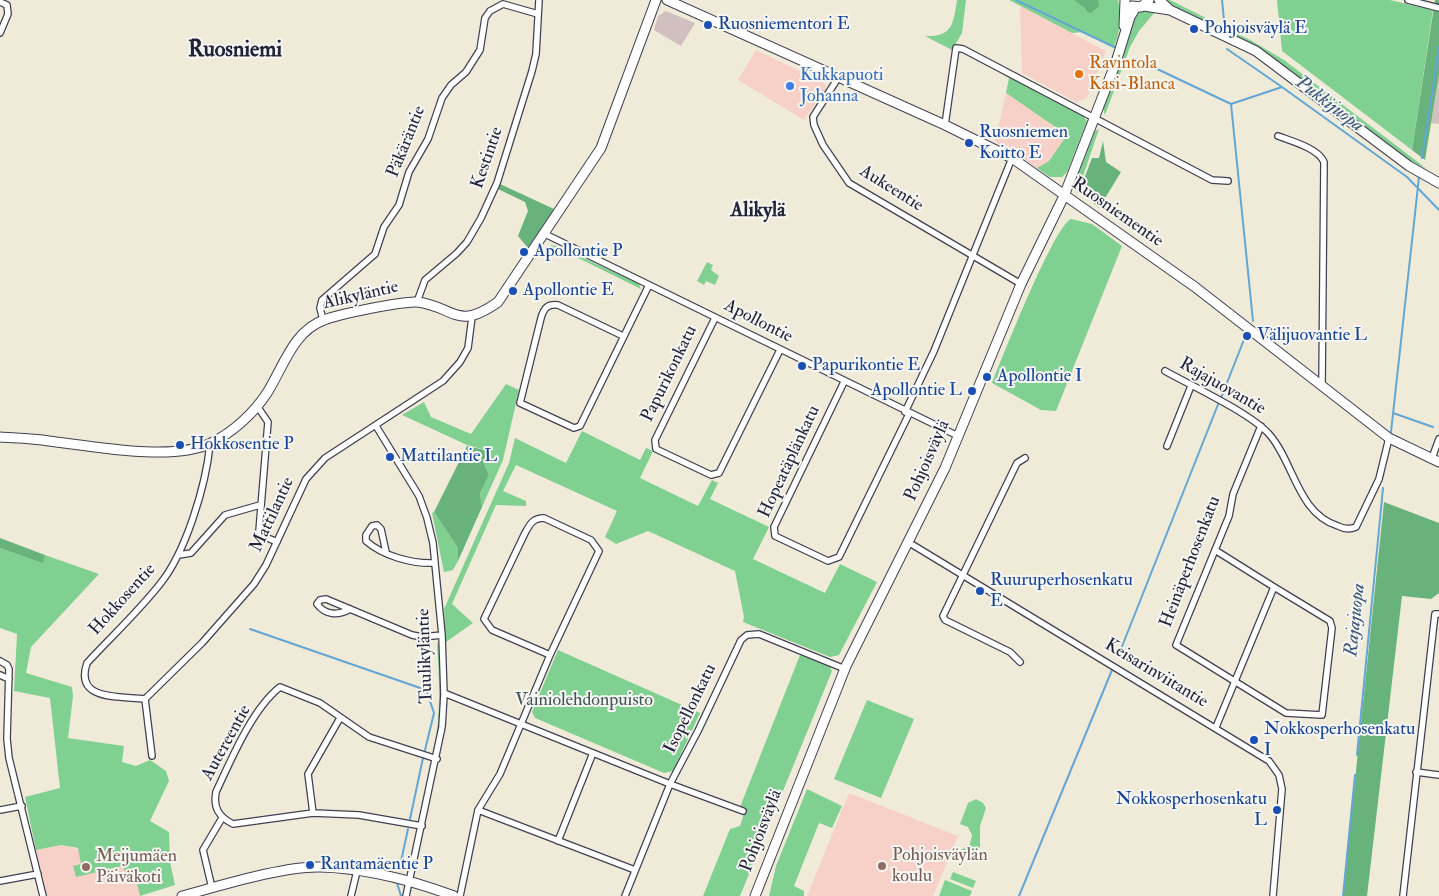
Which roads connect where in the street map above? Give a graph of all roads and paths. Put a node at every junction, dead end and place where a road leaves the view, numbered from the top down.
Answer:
1 (539, 0) edge
2 (656, 0) edge
3 (667, 0) edge
4 (1159, 0) edge
5 (1408, 0) edge
6 (1125, 1) edge
7 (0, 2) edge
8 (1143, 4) edge
9 (1439, 8) edge
10 (1170, 10) junction
11 (538, 14) junction
12 (0, 33) edge
13 (1123, 36) junction
14 (838, 78) junction
15 (1095, 117) junction
16 (945, 125) junction
17 (1278, 136) dead end
18 (1012, 158) junction
19 (1228, 181) dead end
20 (1439, 183) edge
21 (1064, 196) junction
22 (545, 234) junction
23 (971, 256) junction
24 (1021, 284) junction
25 (649, 286) junction
26 (417, 302) junction
27 (472, 316) junction
28 (715, 318) junction
29 (323, 320) junction
30 (624, 336) junction
31 (780, 350) junction
32 (1165, 371) dead end
33 (844, 382) junction
34 (1191, 386) junction
35 (1322, 386) junction
36 (257, 406) junction
37 (907, 413) junction
38 (376, 426) junction
39 (1261, 426) junction
40 (958, 436) junction
41 (0, 437) edge
42 (1389, 438) junction
43 (1439, 439) edge
44 (210, 444) junction
45 (1167, 446) dead end
46 (1026, 458) dead end
47 (1435, 460) edge
48 (260, 505) junction
49 (277, 542) junction
50 (908, 542) junction
51 (1215, 550) junction
52 (386, 552) junction
53 (179, 555) junction
54 (435, 563) junction
55 (962, 575) junction
56 (1274, 587) junction
57 (350, 609) junction
58 (1437, 614) edge
59 (442, 635) junction
60 (550, 655) junction
61 (0, 661) edge
62 (1020, 662) dead end
63 (845, 669) junction
64 (0, 675) edge
65 (9, 680) junction
66 (1234, 682) junction
67 (444, 693) junction
68 (145, 699) junction
69 (340, 718) junction
70 (521, 723) junction
71 (1216, 727) junction
72 (3, 738) edge
73 (593, 753) junction
74 (152, 756) dead end
75 (437, 759) junction
76 (1416, 772) junction
77 (1439, 774) edge
78 (670, 784) junction
79 (22, 806) junction
80 (0, 810) edge
81 (478, 810) junction
82 (743, 811) dead end
83 (313, 813) junction
84 (222, 818) junction
85 (422, 826) junction
86 (558, 841) junction
87 (636, 870) junction
88 (357, 871) junction
89 (38, 874) junction
90 (410, 880) junction
91 (0, 881) edge
92 (212, 888) junction
93 (43, 896) edge
94 (182, 896) edge
95 (351, 896) edge
96 (406, 896) edge
97 (454, 896) edge
98 (460, 896) edge
99 (625, 896) edge
100 (755, 896) edge
101 (1273, 896) edge
102 (1403, 896) edge

1 - 11 street, Kestintie
2 - 22 main road
3 - 14 main road, Ruosniementie
4 - 10 main road
5 - 9 street
6 - 8 main road
6 - 13 main road, Pohjoisväylä
7 - 12 street
8 - 10 main road
8 - 13 main road, Pohjoisväylä
10 - 20 main road
11 - 26 street, Kestintie
11 - 29 street, Päkäräntie
13 - 15 main road, Pohjoisväylä
14 - 16 main road, Ruosniementie
14 - 23 street, Aukeentie
15 - 16 street
15 - 19 street
15 - 21 main road, Pohjoisväylä
16 - 18 main road, Ruosniementie
17 - 35 street
18 - 21 main road, Ruosniementie
18 - 23 street
21 - 24 main road, Pohjoisväylä
21 - 35 main road, Ruosniementie
22 - 25 street, Apollontie
22 - 27 main road
23 - 24 street, Aukeentie
23 - 37 street
24 - 40 main road, Pohjoisväylä
25 - 28 street, Apollontie
25 - 30 street
26 - 27 main road, Alikyläntie
26 - 29 main road, Alikyläntie
27 - 38 street, Mattilantie
28 - 31 street, Apollontie
28 - 31 street, Papurikonkatu
29 - 36 main road, Alikyläntie
30 - 30 street
31 - 33 street, Apollontie
32 - 34 street, Rajajuovantie
33 - 37 street, Apollontie
33 - 37 street, Hopeatäplänkatu
34 - 39 street, Rajajuovantie
34 - 45 street
35 - 42 main road, Ruosniementie
36 - 44 main road, Alikyläntie
36 - 48 street
37 - 40 street, Apollontie
38 - 49 street, Mattilantie
38 - 54 street, Tuulikyläntie
39 - 42 street, Rajajuovantie
39 - 51 street, Heinäperhosenkatu
40 - 50 main road, Pohjoisväylä
41 - 44 main road, Alikyläntie
42 - 47 main road, Ruosniementie
43 - 47 street
44 - 53 street, Hokkosentie
46 - 55 street
48 - 49 street
48 - 53 street
49 - 68 street, Mattilantie
50 - 55 street, Keisarinviitantie
50 - 63 main road, Pohjoisväylä
51 - 56 street
51 - 66 street, Heinäperhosenkatu
52 - 52 street
52 - 54 street
53 - 68 street, Hokkosentie
54 - 59 street, Tuulikyläntie
55 - 62 street
55 - 71 street, Keisarinviitantie
56 - 66 street
56 - 66 street
57 - 57 street
57 - 59 street
58 - 76 street
59 - 67 street, Tuulikyläntie
60 - 60 street
60 - 70 street
61 - 65 street
63 - 78 street, Isopellonkatu
63 - 100 main road, Pohjoisväylä
64 - 65 street
65 - 72 street
66 - 71 street
67 - 70 street
67 - 75 street, Tuulikyläntie
68 - 74 street
69 - 75 street, Autereentie
69 - 83 street
69 - 84 street, Autereentie
70 - 73 street
70 - 81 street
71 - 101 street, Keisarinviitantie
72 - 79 street
73 - 78 street
73 - 86 street
75 - 85 street, Tuulikyläntie
76 - 77 street
76 - 102 street
78 - 82 street
78 - 87 street, Isopellonkatu
79 - 80 street
79 - 89 street
81 - 86 street
81 - 98 street
83 - 84 street
83 - 85 street
84 - 92 street
85 - 90 street, Tuulikyläntie
86 - 87 street
87 - 99 street, Isopellonkatu
88 - 90 main road
88 - 92 main road
88 - 95 street
89 - 91 street
89 - 93 street
90 - 96 street, Tuulikyläntie
90 - 97 main road
92 - 94 main road

